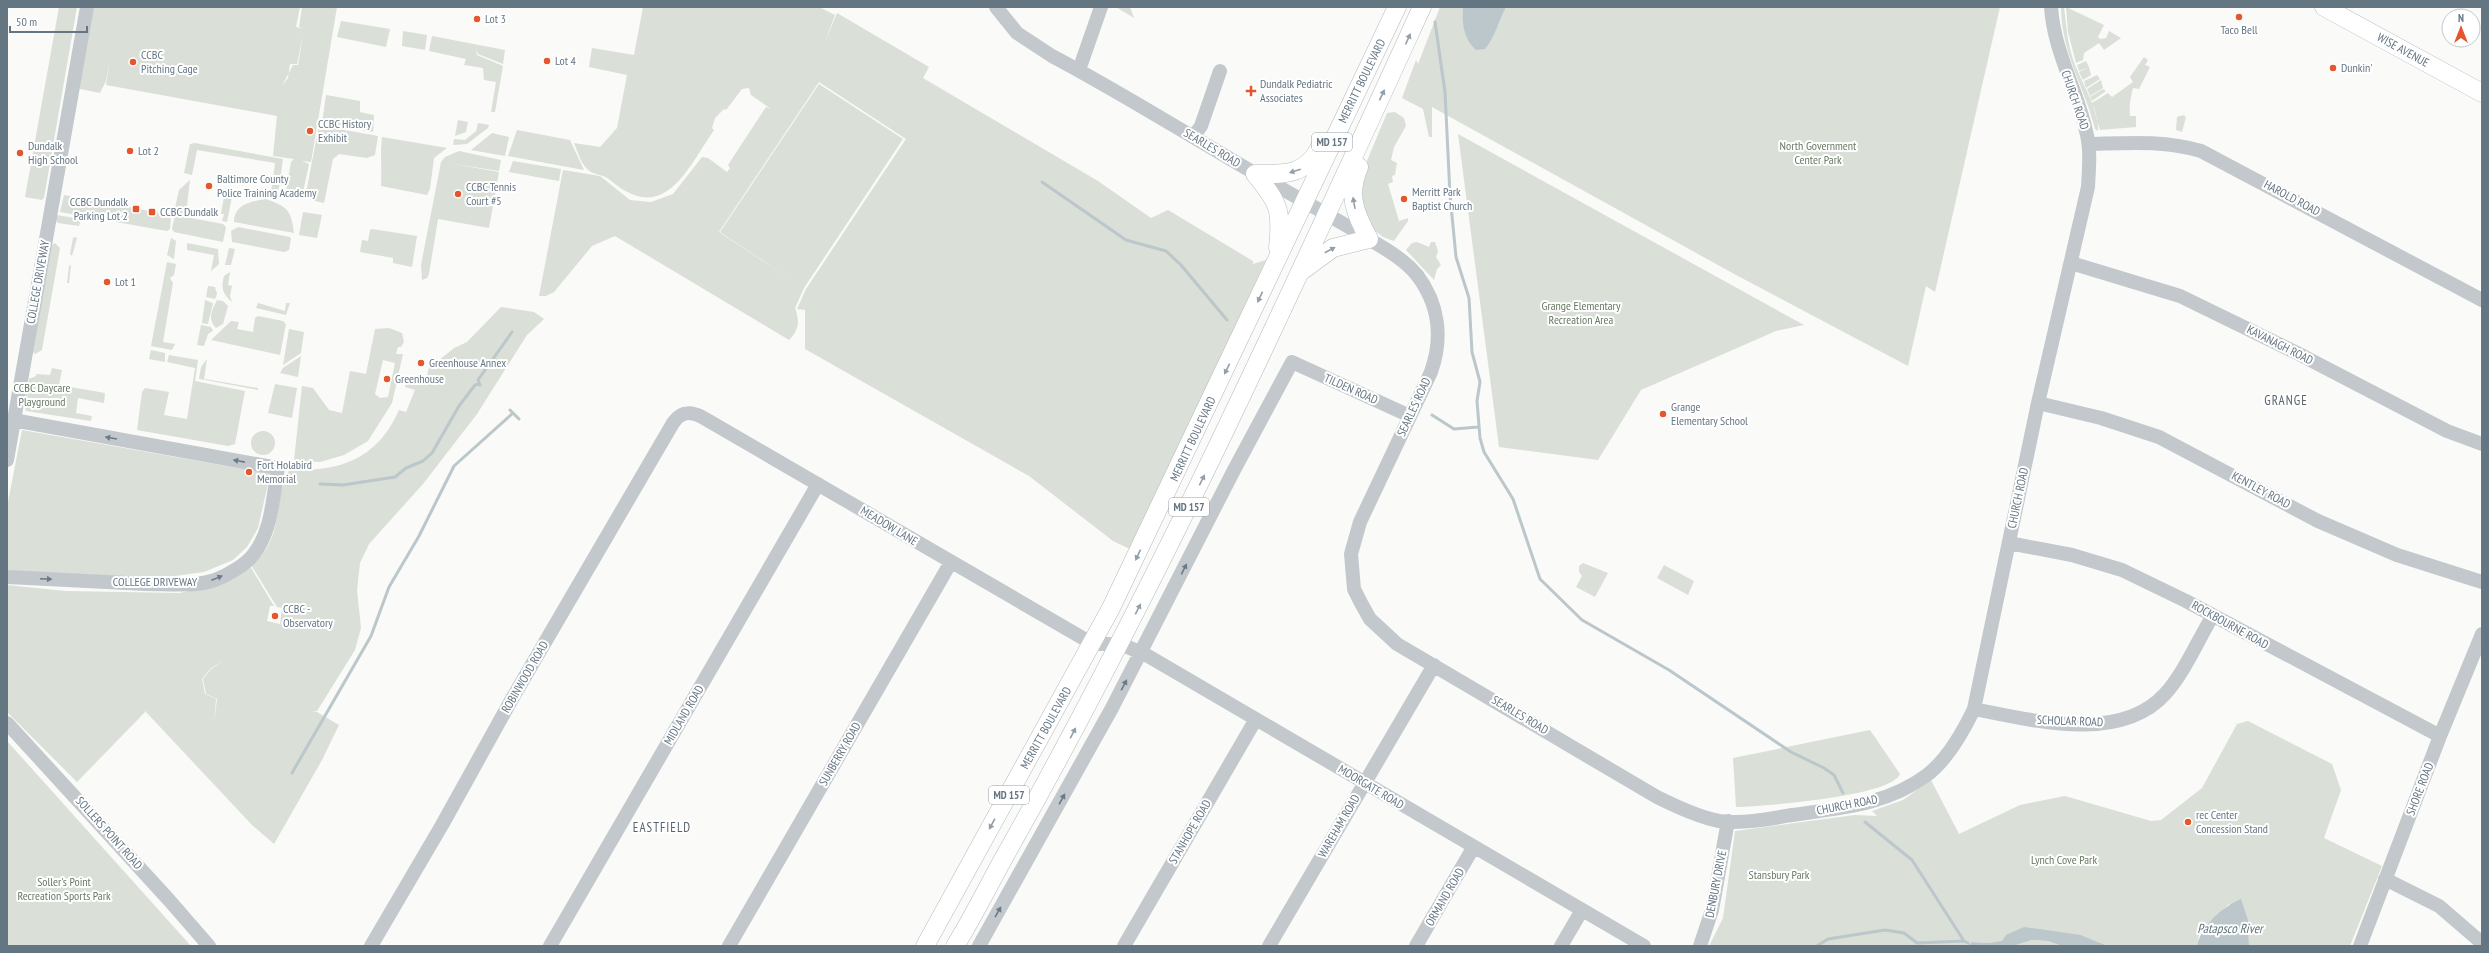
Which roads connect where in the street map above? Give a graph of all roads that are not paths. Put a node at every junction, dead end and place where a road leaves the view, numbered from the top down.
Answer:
1 (87, 7) edge
2 (996, 7) edge
3 (1101, 7) edge
4 (1397, 7) edge
5 (1422, 7) edge
6 (2051, 7) edge
7 (2324, 7) edge
8 (1378, 48) junction
9 (1079, 70) junction
10 (1220, 71) dead end
11 (2482, 93) edge
12 (1370, 121) junction
13 (1193, 137) junction
14 (2089, 144) junction
15 (1255, 174) junction
16 (1304, 201) junction
17 (1328, 214) junction
18 (1369, 239) junction
19 (1276, 261) junction
20 (2071, 263) junction
21 (1299, 274) junction
22 (2482, 300) edge
23 (2038, 403) junction
24 (684, 413) joint
25 (1410, 416) junction
26 (13, 420) junction
27 (2482, 444) edge
28 (7, 460) edge
29 (818, 484) junction
30 (2009, 543) junction
31 (951, 562) junction
32 (7, 577) edge
33 (2482, 582) edge
34 (2212, 617) junction
35 (2482, 634) edge
36 (1093, 644) junction
37 (1121, 644) junction
38 (1141, 652) junction
39 (1434, 665) junction
40 (1974, 709) junction
41 (1256, 719) junction
42 (7, 723) edge
43 (2440, 736) junction
44 (1364, 783) junction
45 (1728, 821) junction
46 (1473, 848) junction
47 (2385, 879) junction
48 (1582, 910) junction
49 (2482, 944) edge
50 (209, 946) edge
51 (371, 946) edge
52 (550, 946) edge
53 (729, 946) edge
54 (924, 946) edge
55 (955, 946) edge
56 (979, 946) edge
57 (1124, 946) edge
58 (1269, 946) edge
59 (1416, 946) edge
60 (1561, 946) edge
61 (1644, 946) edge
62 (1700, 946) edge
63 (2360, 946) edge

1 - 26 street, COLLEGE DRIVEWAY
2 - 9 street, SEARLES ROAD
3 - 9 street
4 - 8 main road, MERRITT BOULEVARD / MD 157
12 -> 5 main road, MERRITT BOULEVARD / MD 157
6 - 14 street, CHURCH ROAD
7 - 11 main road, WISE AVENUE
8 -> 15 main road
8 - 16 main road, MERRITT BOULEVARD / MD 157
9 - 13 street, SEARLES ROAD
10 - 13 street
12 - 17 main road, MERRITT BOULEVARD / MD 157
18 -> 12 main road
13 - 15 street, SEARLES ROAD
14 - 20 street, CHURCH ROAD
14 - 22 street, HAROLD ROAD
15 - 16 street, SEARLES ROAD
15 - 19 main road
16 - 17 street, SEARLES ROAD
16 - 19 main road, MERRITT BOULEVARD / MD 157
17 - 18 street, SEARLES ROAD
17 - 21 main road, MERRITT BOULEVARD / MD 157
21 -> 18 main road
18 - 25 street, SEARLES ROAD
19 -> 36 main road, MERRITT BOULEVARD / MD 157
20 - 23 street, CHURCH ROAD
20 - 27 street, KAVANAGH ROAD
37 -> 21 main road, MERRITT BOULEVARD / MD 157
23 - 30 street, CHURCH ROAD
23 - 33 street, KENTLEY ROAD
24 - 29 street, MEADOW LANE
24 - 51 street, ROBINWOOD ROAD
38 -> 25 street, TILDEN ROAD
25 - 39 street, SEARLES ROAD
26 - 28 street, COLLEGE DRIVEWAY
32 -> 26 street, COLLEGE DRIVEWAY
29 - 31 street, MEADOW LANE
29 - 52 street, MIDLAND ROAD
30 - 34 street, ROCKBOURNE ROAD
30 - 40 street, CHURCH ROAD
31 - 36 street, MEADOW LANE
31 - 53 street, SUNBERRY ROAD
34 - 40 street, SCHOLAR ROAD
34 - 43 street, ROCKBOURNE ROAD
35 - 43 street, SHORE ROAD
36 - 37 street, MOORGATE ROAD
36 -> 54 main road, MERRITT BOULEVARD / MD 157
37 - 38 street, MOORGATE ROAD
55 -> 37 main road, MERRITT BOULEVARD / MD 157
38 - 41 street, MOORGATE ROAD
56 -> 38 street
39 - 44 street, WAREHAM ROAD
39 - 45 street, SEARLES ROAD
40 - 45 street, CHURCH ROAD
41 - 44 street, MOORGATE ROAD
41 - 57 street, STANHOPE ROAD
42 - 50 street, SOLLERS POINT ROAD
43 - 47 street, SHORE ROAD
44 - 46 street, MOORGATE ROAD
44 - 58 street, WAREHAM ROAD
45 - 62 street, DENBURY DRIVE
46 - 48 street, MOORGATE ROAD
46 - 59 street, ORMAND ROAD
47 - 49 street
47 - 63 street, SHORE ROAD
48 - 60 street
48 - 61 street, MOORGATE ROAD

